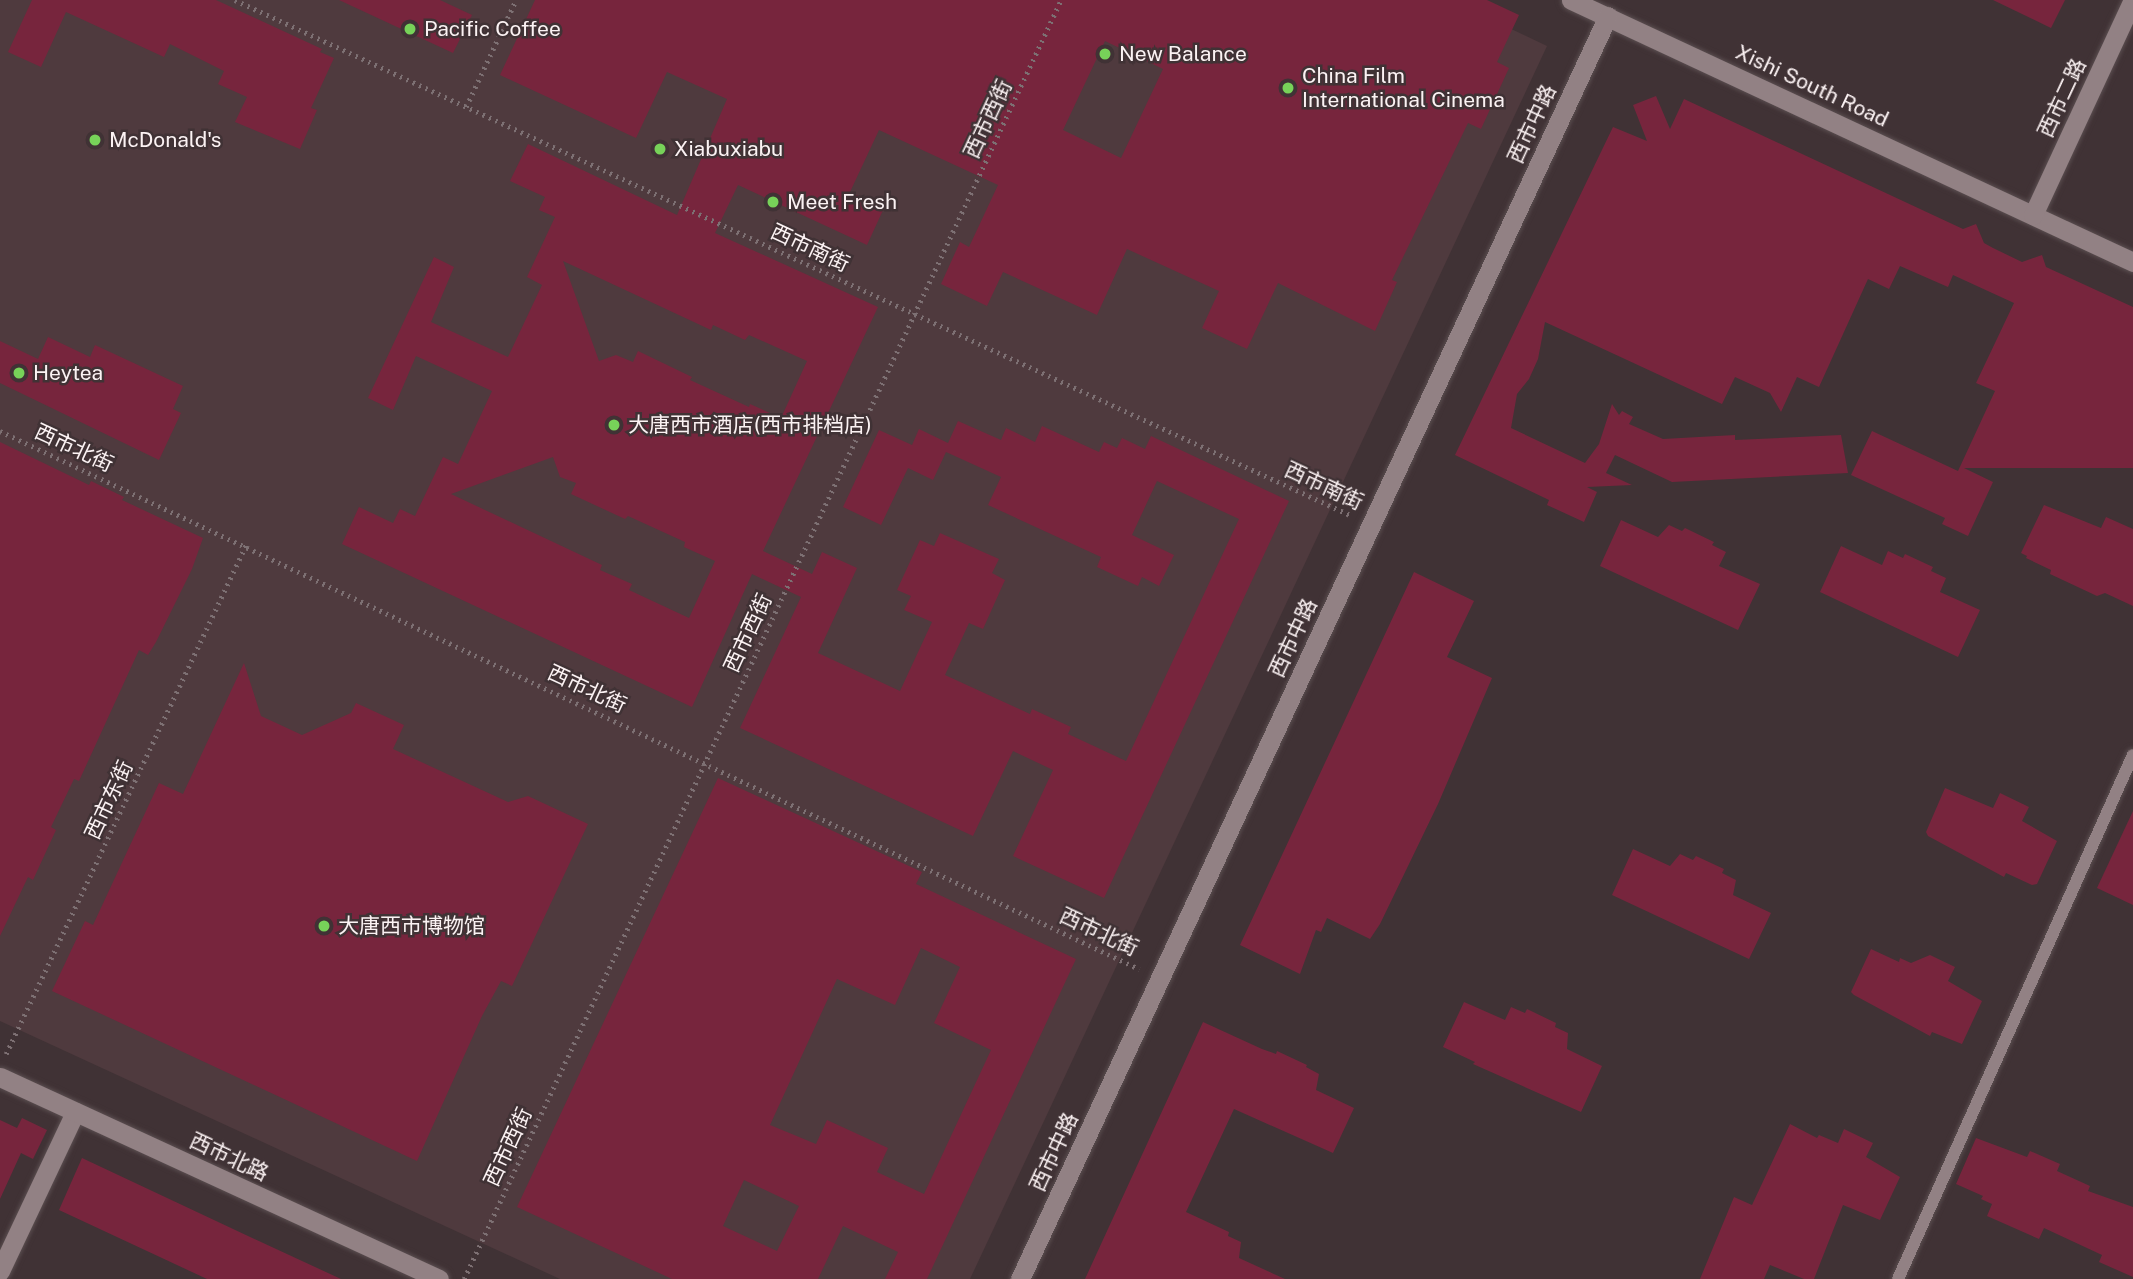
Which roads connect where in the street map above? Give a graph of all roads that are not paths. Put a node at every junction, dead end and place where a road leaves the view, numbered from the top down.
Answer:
1 (1571, 0) edge
2 (2133, 0) edge
3 (1608, 16) junction
4 (2033, 215) junction
5 (2133, 262) edge
6 (2133, 755) edge
7 (0, 1077) edge
8 (75, 1112) junction
9 (0, 1271) edge
10 (439, 1279) edge
11 (1020, 1279) edge
12 (1898, 1279) edge

1 - 3 street, Xishi South Road
2 - 4 street, 西市二路
3 - 4 street, Xishi South Road
3 - 11 street, 西市中路
4 - 5 street, Xishi South Road
6 - 12 lane
7 - 8 street, 西市北路
8 - 9 street
8 - 10 street, 西市北路

